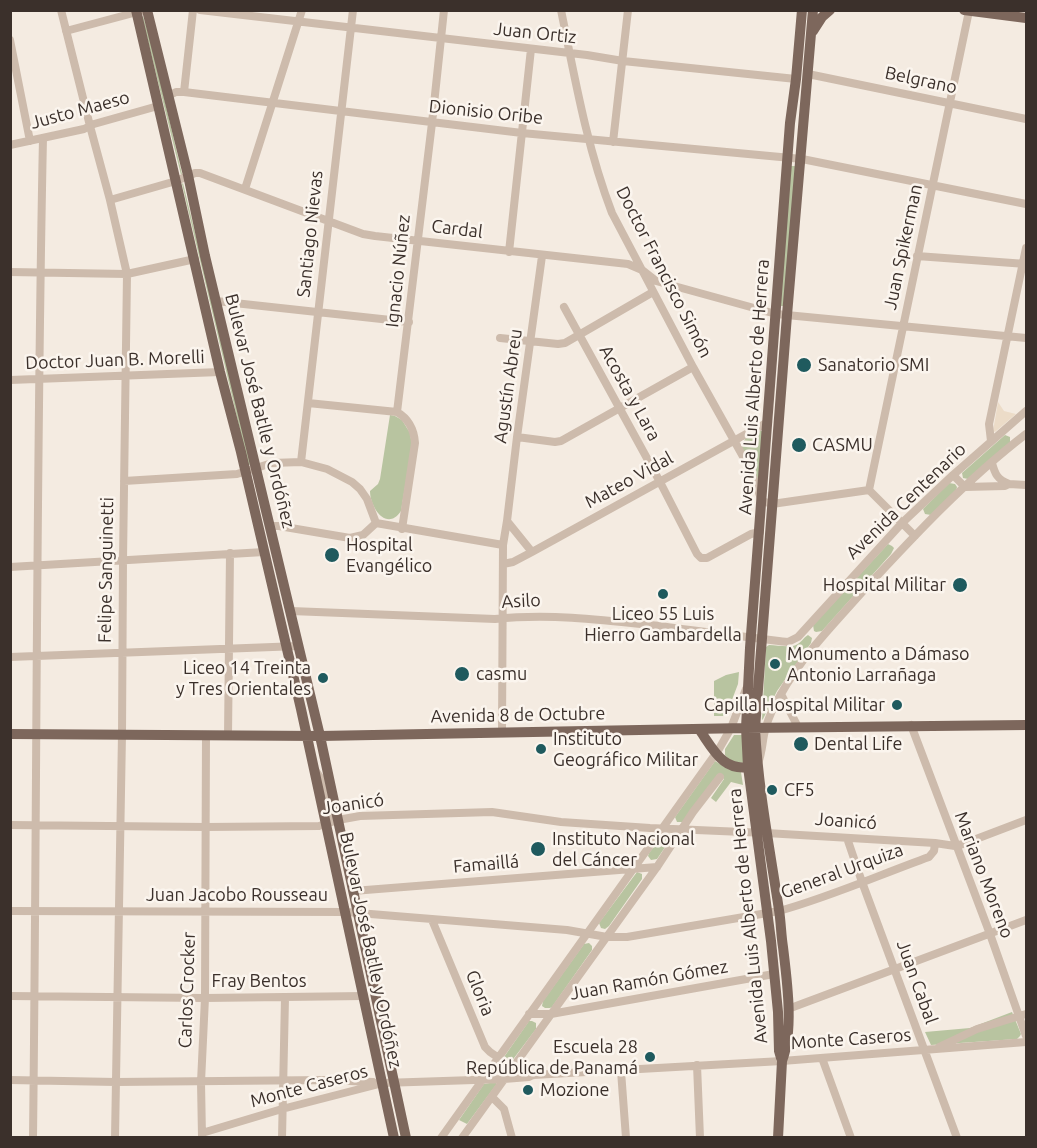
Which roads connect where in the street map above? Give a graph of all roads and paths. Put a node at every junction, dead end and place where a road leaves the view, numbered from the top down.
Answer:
1 (61, 10) edge
2 (193, 10) edge
3 (200, 10) edge
4 (302, 10) edge
5 (352, 10) edge
6 (444, 10) edge
7 (561, 10) edge
8 (628, 10) edge
9 (792, 10) edge
10 (802, 10) edge
11 (813, 10) edge
12 (830, 10) edge
13 (964, 10) edge
14 (141, 11) edge
15 (969, 11) edge
16 (1026, 18) edge
17 (299, 23) junction
18 (351, 28) junction
19 (66, 31) junction
20 (806, 32) junction
21 (441, 39) junction
22 (10, 40) edge
23 (531, 49) junction
24 (570, 54) junction
25 (623, 61) junction
26 (808, 74) junction
27 (796, 79) junction
28 (184, 93) junction
29 (168, 96) junction
30 (950, 102) junction
31 (273, 103) junction
32 (158, 106) junction
33 (341, 111) junction
34 (1026, 119) edge
35 (432, 123) junction
36 (90, 126) junction
37 (522, 133) junction
38 (43, 138) junction
39 (588, 140) junction
40 (30, 141) junction
41 (613, 142) junction
42 (10, 145) edge
43 (788, 158) junction
44 (802, 159) junction
45 (188, 175) junction
46 (176, 181) junction
47 (933, 185) junction
48 (245, 189) junction
49 (110, 200) junction
50 (1026, 204) edge
51 (328, 220) junction
52 (417, 241) junction
53 (1026, 248) edge
54 (509, 252) junction
55 (542, 256) junction
56 (917, 256) junction
57 (195, 259) junction
58 (1025, 264) edge
59 (642, 270) junction
60 (10, 272) edge
61 (40, 272) junction
62 (127, 274) junction
63 (656, 281) junction
64 (653, 292) junction
65 (216, 301) junction
66 (564, 307) dead end
67 (319, 311) junction
68 (782, 315) junction
69 (409, 322) junction
70 (903, 327) junction
71 (580, 334) junction
72 (1009, 337) junction
73 (500, 338) dead end
74 (1026, 338) edge
75 (531, 341) junction
76 (693, 368) junction
77 (220, 372) junction
78 (126, 375) junction
79 (39, 379) junction
80 (10, 380) edge
81 (308, 403) junction
82 (619, 408) junction
83 (1026, 411) edge
84 (397, 412) junction
85 (768, 422) junction
86 (1007, 427) junction
87 (1026, 434) edge
88 (517, 437) junction
89 (1018, 440) junction
90 (734, 441) junction
91 (991, 441) junction
92 (301, 462) junction
93 (992, 463) junction
94 (251, 470) junction
95 (953, 475) junction
96 (124, 481) junction
97 (660, 482) junction
98 (1009, 484) junction
99 (1026, 484) edge
100 (965, 487) junction
101 (868, 490) junction
102 (767, 502) junction
103 (507, 521) junction
104 (376, 523) junction
105 (902, 523) junction
106 (271, 526) junction
107 (402, 529) junction
108 (760, 532) junction
109 (915, 536) junction
110 (503, 545) junction
111 (264, 552) junction
112 (532, 552) junction
113 (230, 553) junction
114 (123, 560) junction
115 (503, 564) junction
116 (36, 565) junction
117 (10, 567) edge
118 (291, 608) junction
119 (503, 618) junction
120 (806, 628) junction
121 (756, 638) junction
122 (819, 640) junction
123 (286, 646) junction
124 (299, 646) junction
125 (230, 649) junction
126 (122, 653) junction
127 (37, 656) junction
128 (10, 657) edge
129 (748, 684) junction
130 (781, 694) junction
131 (910, 725) junction
132 (1026, 725) edge
133 (731, 728) junction
134 (756, 728) junction
135 (798, 728) junction
136 (699, 729) junction
137 (502, 732) junction
138 (36, 733) junction
139 (10, 734) edge
140 (123, 734) junction
141 (206, 735) junction
142 (306, 735) junction
143 (228, 736) junction
144 (320, 736) junction
145 (716, 754) junction
146 (753, 765) junction
147 (315, 770) junction
148 (720, 777) dead end
149 (693, 812) junction
150 (338, 820) junction
151 (1026, 820) edge
152 (327, 824) junction
153 (10, 825) edge
154 (36, 825) junction
155 (120, 826) junction
156 (206, 827) junction
157 (662, 829) junction
158 (681, 830) junction
159 (700, 830) junction
160 (761, 832) junction
161 (847, 838) junction
162 (935, 843) junction
163 (955, 846) junction
164 (657, 867) junction
165 (634, 868) junction
166 (861, 882) junction
167 (353, 891) junction
168 (10, 911) edge
169 (35, 911) junction
170 (779, 911) junction
171 (118, 912) junction
172 (206, 912) junction
173 (346, 912) junction
174 (358, 913) junction
175 (766, 913) junction
176 (432, 920) junction
177 (1026, 920) edge
178 (588, 934) junction
179 (990, 934) junction
180 (607, 937) junction
181 (895, 970) junction
182 (372, 974) junction
183 (774, 974) junction
184 (10, 996) edge
185 (364, 996) junction
186 (35, 997) junction
187 (118, 997) junction
188 (205, 998) junction
189 (285, 998) junction
190 (788, 1009) junction
191 (529, 1014) junction
192 (551, 1014) junction
193 (1023, 1016) edge
194 (372, 1033) junction
195 (1026, 1036) edge
196 (1026, 1042) edge
197 (929, 1050) junction
198 (497, 1057) junction
199 (822, 1058) junction
200 (782, 1061) junction
201 (697, 1065) junction
202 (512, 1067) junction
203 (621, 1071) junction
204 (533, 1075) junction
205 (482, 1079) junction
206 (504, 1079) junction
207 (10, 1080) edge
208 (33, 1080) junction
209 (284, 1080) junction
210 (116, 1082) junction
211 (201, 1082) junction
212 (394, 1082) junction
213 (383, 1083) junction
214 (492, 1097) junction
215 (282, 1109) junction
216 (452, 1121) junction
217 (202, 1135) edge
218 (464, 1135) edge
219 (33, 1137) edge
220 (115, 1137) edge
221 (282, 1137) edge
222 (394, 1137) edge
223 (406, 1137) edge
224 (441, 1137) edge
225 (512, 1137) edge
226 (626, 1137) edge
227 (700, 1137) edge
228 (778, 1137) edge
229 (851, 1137) edge
230 (957, 1137) edge

1 - 19 street, Felipe Sanguinetti
2 - 28 street
3 - 17 street, Juan Ortiz
4 - 17 street
5 - 18 street, Santiago Nievas
6 - 21 street, Ignacio Núñez
7 - 24 street, Doctor Francisco Simón
8 - 25 street
9 - 20 main road
10 - 20 main road, Avenida Luis Alberto de Herrera
11 - 20 main road, Avenida Luis Alberto de Herrera
12 - 20 main road
13 - 15 main road
14 - 19 street
14 - 29 main road, Bulevar José Batlle y Ordóñez
14 - 32 main road, Bulevar José Batlle y Ordóñez
15 - 16 main road
15 - 30 street, Juan Spikerman
17 - 18 street, Juan Ortiz
17 - 31 street
18 - 21 street, Juan Ortiz
18 - 33 street, Santiago Nievas
19 - 36 street, Felipe Sanguinetti
20 - 26 main road, Avenida Luis Alberto de Herrera
20 - 27 main road, Avenida Luis Alberto de Herrera
21 - 23 street, Juan Ortiz
21 - 35 street, Ignacio Núñez
22 - 40 street
23 - 24 street, Juan Ortiz
23 - 37 street
24 - 25 street, Juan Ortiz
24 - 39 street, Doctor Francisco Simón
25 - 27 street, Juan Ortiz
25 - 41 street
26 - 30 street, Belgrano
26 - 44 main road, Avenida Luis Alberto de Herrera
27 - 43 main road, Avenida Luis Alberto de Herrera
28 - 29 street, Dionisio Oribe
28 - 31 street, Dionisio Oribe
29 - 45 main road, Bulevar José Batlle y Ordóñez
30 - 34 street, Belgrano
30 - 47 street, Juan Spikerman
31 - 33 street, Dionisio Oribe
31 - 48 street
32 - 36 street, Justo Maeso
32 - 46 main road, Bulevar José Batlle y Ordóñez
33 - 35 street, Dionisio Oribe
33 - 51 street, Santiago Nievas
35 - 37 street, Dionisio Oribe
35 - 52 street, Ignacio Núñez
36 - 38 street, Justo Maeso
36 - 49 street, Felipe Sanguinetti
37 - 39 street, Dionisio Oribe
37 - 54 street
38 - 40 street, Justo Maeso
38 - 61 street
39 - 41 street, Dionisio Oribe
39 - 59 street, Doctor Francisco Simón
40 - 42 street, Justo Maeso
41 - 43 street, Dionisio Oribe
43 - 44 street, Dionisio Oribe
43 - 68 main road, Avenida Luis Alberto de Herrera
44 - 47 street, Dionisio Oribe
44 - 68 main road, Avenida Luis Alberto de Herrera
45 - 46 street
45 - 48 street, Cardal
45 - 65 main road, Bulevar José Batlle y Ordóñez
46 - 49 street
46 - 57 main road, Bulevar José Batlle y Ordóñez
47 - 50 street, Dionisio Oribe
47 - 56 street, Juan Spikerman
48 - 51 street, Cardal
49 - 62 street, Felipe Sanguinetti
51 - 52 street, Cardal
51 - 67 street, Santiago Nievas
52 - 54 street, Cardal
52 - 69 street, Ignacio Núñez
53 - 58 street
54 - 55 street, Cardal
55 - 59 street, Cardal
55 - 75 street, Agustín Abreu
56 - 58 street
56 - 70 street, Juan Spikerman
57 - 62 street
57 - 77 main road, Bulevar José Batlle y Ordóñez
58 - 72 street
59 - 63 street, Cardal
59 - 64 street, Doctor Francisco Simón
60 - 61 street
61 - 62 street
61 - 79 street
62 - 78 street, Felipe Sanguinetti
63 - 64 street
63 - 68 street, Cardal
64 - 71 street
64 - 76 street, Doctor Francisco Simón
65 - 67 street
65 - 94 main road, Bulevar José Batlle y Ordóñez
66 - 71 street, Acosta y Lara
67 - 69 street
67 - 81 street, Santiago Nievas
68 - 70 street, Cardal
68 - 85 main road, Avenida Luis Alberto de Herrera
68 - 102 main road, Avenida Luis Alberto de Herrera
69 - 84 street, Ignacio Núñez
70 - 72 street, Cardal
70 - 101 street, Juan Spikerman
71 - 75 street
71 - 82 street, Acosta y Lara
72 - 74 street, Cardal
72 - 91 street
73 - 75 street
75 - 88 street, Agustín Abreu
76 - 82 street
76 - 90 street, Doctor Francisco Simón
77 - 78 street, Doctor Juan B. Morelli
77 - 94 main road, Bulevar José Batlle y Ordóñez
78 - 79 street, Doctor Juan B. Morelli
78 - 96 street, Felipe Sanguinetti
79 - 80 street, Doctor Juan B. Morelli
79 - 116 street
81 - 84 street
81 - 92 street, Santiago Nievas
82 - 88 street
82 - 97 street, Acosta y Lara
83 - 86 street, Avenida Centenario
84 - 107 street
85 - 90 street, Mateo Vidal
85 - 102 main road, Avenida Luis Alberto de Herrera
86 - 89 street
86 - 91 street, Avenida Centenario
87 - 89 street, Avenida Centenario
88 - 103 street, Agustín Abreu
89 - 93 street, Avenida Centenario
90 - 97 street, Mateo Vidal
90 - 102 street, Doctor Francisco Simón
91 - 95 street, Avenida Centenario
92 - 94 street
92 - 104 street
93 - 98 street
93 - 100 street, Avenida Centenario
94 - 96 street
94 - 106 main road, Bulevar José Batlle y Ordóñez
94 - 111 main road, Bulevar José Batlle y Ordóñez
95 - 100 street
95 - 105 street, Avenida Centenario
96 - 114 street, Felipe Sanguinetti
97 - 108 street, Acosta y Lara
97 - 112 street, Mateo Vidal
98 - 99 street
98 - 100 street
100 - 109 street, Avenida Centenario
101 - 102 street
101 - 105 street
102 - 108 main road, Avenida Luis Alberto de Herrera
102 - 121 main road, Avenida Luis Alberto de Herrera
103 - 110 street, Agustín Abreu
103 - 112 street
104 - 106 street
104 - 107 street
105 - 109 street
105 - 120 street, Avenida Centenario
106 - 118 main road, Bulevar José Batlle y Ordóñez
107 - 110 street
108 - 121 main road, Avenida Luis Alberto de Herrera
109 - 122 street, Avenida Centenario
110 - 115 street, Agustín Abreu
111 - 113 street
111 - 118 main road
111 - 123 main road, Bulevar José Batlle y Ordóñez
112 - 115 street, Mateo Vidal
113 - 114 street
113 - 125 street
114 - 116 street
114 - 126 street, Felipe Sanguinetti
115 - 119 street, Agustín Abreu
116 - 117 street
116 - 127 street
118 - 119 street, Asilo
118 - 124 main road, Bulevar José Batlle y Ordóñez
119 - 121 street, Asilo
119 - 137 street, Agustín Abreu
120 - 121 street, Avenida Centenario
120 - 122 street
121 - 129 main road, Avenida Luis Alberto de Herrera
121 - 134 main road, Avenida Luis Alberto de Herrera
122 - 130 street, Avenida Centenario
123 - 124 street
123 - 125 street
123 - 142 main road, Bulevar José Batlle y Ordóñez
124 - 144 main road, Bulevar José Batlle y Ordóñez
125 - 126 street
125 - 143 street
126 - 127 street
126 - 140 street, Felipe Sanguinetti
127 - 128 street
127 - 138 street
129 - 133 street
129 - 134 main road, Avenida Luis Alberto de Herrera
130 - 134 street, Avenida Centenario
130 - 135 street
131 - 132 main road, Avenida 8 de Octubre
131 - 135 main road, Avenida 8 de Octubre
131 - 163 street, Mariano Moreno
133 - 134 main road, Avenida 8 de Octubre
133 - 136 main road, Avenida 8 de Octubre
133 - 145 street
134 - 135 main road, Avenida 8 de Octubre
134 - 146 main road, Avenida Luis Alberto de Herrera
134 - 146 street, Avenida Luis Alberto de Herrera
136 - 137 main road, Avenida 8 de Octubre
136 - 145 main road
137 - 144 main road, Avenida 8 de Octubre
138 - 139 main road, Avenida 8 de Octubre
138 - 140 main road, Avenida 8 de Octubre
138 - 154 street
140 - 141 main road, Avenida 8 de Octubre
140 - 155 street, Felipe Sanguinetti
141 - 143 main road, Avenida 8 de Octubre
141 - 156 street, Carlos Crocker
142 - 143 main road, Avenida 8 de Octubre
142 - 144 main road, Avenida 8 de Octubre
142 - 147 main road, Bulevar José Batlle y Ordóñez
144 - 150 main road, Bulevar José Batlle y Ordóñez
145 - 146 main road
145 - 157 street
146 - 160 main road, Avenida Luis Alberto de Herrera
147 - 150 street, Bulevar José Batlle y Ordóñez
147 - 152 main road, Bulevar José Batlle y Ordóñez
148 - 149 street
149 - 158 street
149 - 159 street
150 - 152 street, Joanicó
150 - 157 street, Joanicó
150 - 167 main road, Bulevar José Batlle y Ordóñez
151 - 163 street
152 - 156 street, Joanicó
152 - 173 main road, Bulevar José Batlle y Ordóñez
153 - 154 street, Joanicó
154 - 155 street, Joanicó
154 - 169 street
155 - 156 street, Joanicó
155 - 171 street, Felipe Sanguinetti
156 - 172 street, Carlos Crocker
157 - 158 street, Joanicó
157 - 165 street
158 - 159 street, Joanicó
158 - 164 street
159 - 160 street, Joanicó
160 - 161 street, Joanicó
160 - 170 main road, Avenida Luis Alberto de Herrera
160 - 175 main road, Avenida Luis Alberto de Herrera
161 - 162 street, Joanicó
161 - 166 street, Juan Cabal
162 - 163 street, Joanicó
162 - 166 street, General Urquiza
163 - 179 street, Mariano Moreno
164 - 165 street, Famaillá
164 - 180 street
165 - 167 street, Famaillá
165 - 178 street
166 - 170 street, General Urquiza
166 - 181 street, Juan Cabal
167 - 174 main road, Bulevar José Batlle y Ordóñez
168 - 169 street, Juan Jacobo Rousseau
169 - 171 street, Juan Jacobo Rousseau
169 - 186 street
170 - 175 street, General Urquiza
170 - 190 main road, Avenida Luis Alberto de Herrera
171 - 172 street, Juan Jacobo Rousseau
171 - 187 street, Felipe Sanguinetti
172 - 173 street, Juan Jacobo Rousseau
172 - 188 street, Carlos Crocker
173 - 174 street, Juan Jacobo Rousseau
173 - 182 main road
173 - 185 main road, Bulevar José Batlle y Ordóñez
174 - 176 street, Juan Jacobo Rousseau
174 - 182 main road, Bulevar José Batlle y Ordóñez
175 - 180 street, General Urquiza
175 - 183 main road, Avenida Luis Alberto de Herrera
176 - 178 street, Juan Jacobo Rousseau
176 - 198 street, Gloria
177 - 179 street
178 - 180 street, Juan Jacobo Rousseau
178 - 191 street
179 - 181 street
179 - 193 street, Mariano Moreno
180 - 192 street
181 - 190 street
181 - 197 street, Juan Cabal
182 - 212 main road, Bulevar José Batlle y Ordóñez
183 - 192 street, Juan Ramón Gómez
183 - 200 main road, Avenida Luis Alberto de Herrera
184 - 186 street, Fray Bentos
185 - 189 street, Fray Bentos
185 - 194 main road, Bulevar José Batlle y Ordóñez
186 - 187 street, Fray Bentos
186 - 208 street
187 - 188 street, Fray Bentos
187 - 210 street, Felipe Sanguinetti
188 - 189 street, Fray Bentos
188 - 211 street, Carlos Crocker
189 - 209 street
190 - 200 main road, Avenida Luis Alberto de Herrera
191 - 192 street, Juan Ramón Gómez
191 - 198 street
192 - 202 street
193 - 195 street, Mariano Moreno
193 - 197 street
194 - 212 main road
194 - 213 main road, Bulevar José Batlle y Ordóñez
196 - 197 street, Monte Caseros
197 - 199 street, Monte Caseros
197 - 230 street, Juan Cabal
198 - 202 street, Gloria
198 - 205 street
199 - 200 street, Monte Caseros
199 - 229 street
200 - 201 street, Monte Caseros
200 - 228 main road, Avenida Luis Alberto de Herrera
201 - 203 street, Monte Caseros
201 - 227 street
202 - 204 street, Monte Caseros
202 - 206 street
203 - 204 street, Monte Caseros
203 - 226 street
204 - 206 street, Monte Caseros
205 - 206 street, Monte Caseros
205 - 212 street, Monte Caseros
205 - 216 street
206 - 214 street
207 - 208 street
208 - 210 street
208 - 219 street
209 - 211 street
209 - 213 street
209 - 215 street
210 - 211 street
210 - 220 street, Felipe Sanguinetti
211 - 217 street, Carlos Crocker
212 - 213 street, Monte Caseros
212 - 223 main road, Bulevar José Batlle y Ordóñez
213 - 215 street, Monte Caseros
213 - 222 main road, Bulevar José Batlle y Ordóñez
214 - 218 street
214 - 225 street
215 - 217 street, Monte Caseros
215 - 221 street
216 - 218 street
216 - 224 street

